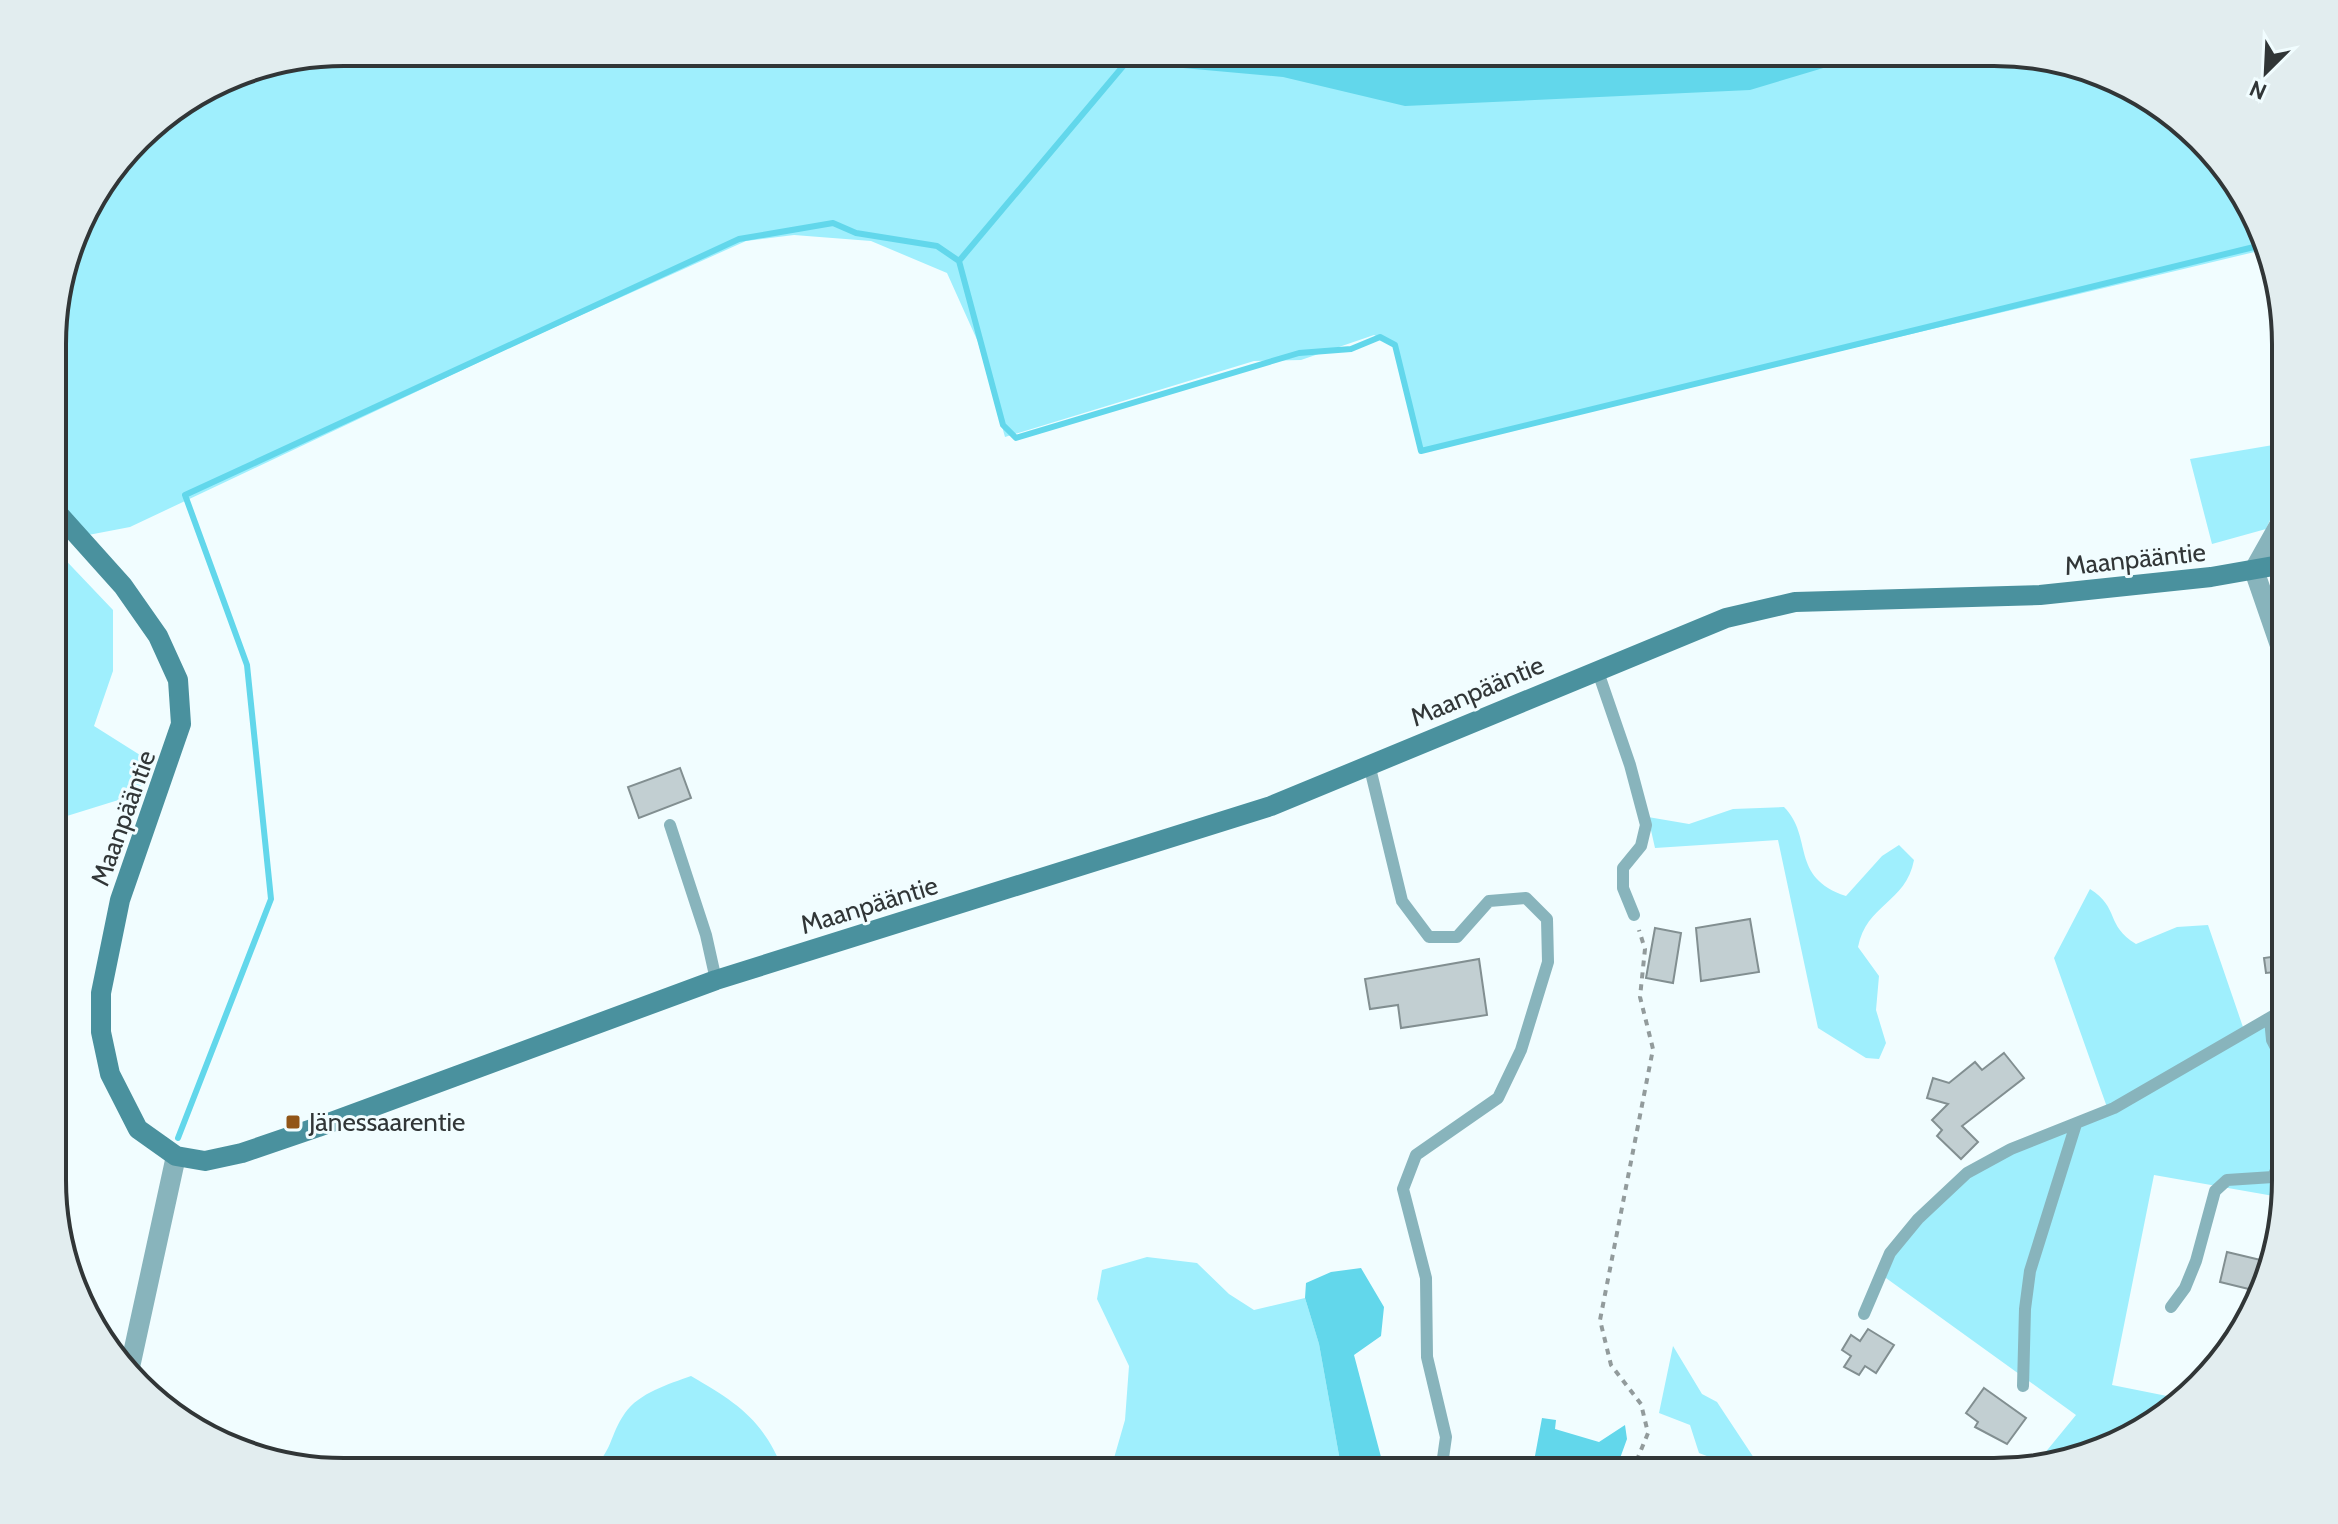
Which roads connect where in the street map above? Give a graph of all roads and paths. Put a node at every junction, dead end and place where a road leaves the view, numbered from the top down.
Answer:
1 (66, 520) edge
2 (2271, 540) edge
3 (2271, 567) edge
4 (2254, 570) junction
5 (2271, 619) edge
6 (1597, 669) junction
7 (1369, 764) junction
8 (670, 825) dead end
9 (1634, 915) joint
10 (716, 980) junction
11 (2270, 1019) joint
12 (2271, 1030) edge
13 (2076, 1124) junction
14 (176, 1156) junction
15 (2271, 1177) edge
16 (2171, 1307) dead end
17 (1864, 1314) dead end
18 (132, 1359) edge
19 (2023, 1386) dead end
20 (1443, 1457) edge
21 (1638, 1457) edge

1 - 14 street, Maanpääntie
2 - 4 street
3 - 4 street, Maanpääntie
4 - 5 street
4 - 6 street, Maanpääntie
6 - 7 street, Maanpääntie
6 - 9 lane
7 - 10 street, Maanpääntie
7 - 20 lane
8 - 10 lane
9 - 21 path
10 - 14 street, Maanpääntie
11 - 12 lane
11 - 13 lane
13 - 17 lane
13 - 19 lane
14 - 18 street
15 - 16 lane

